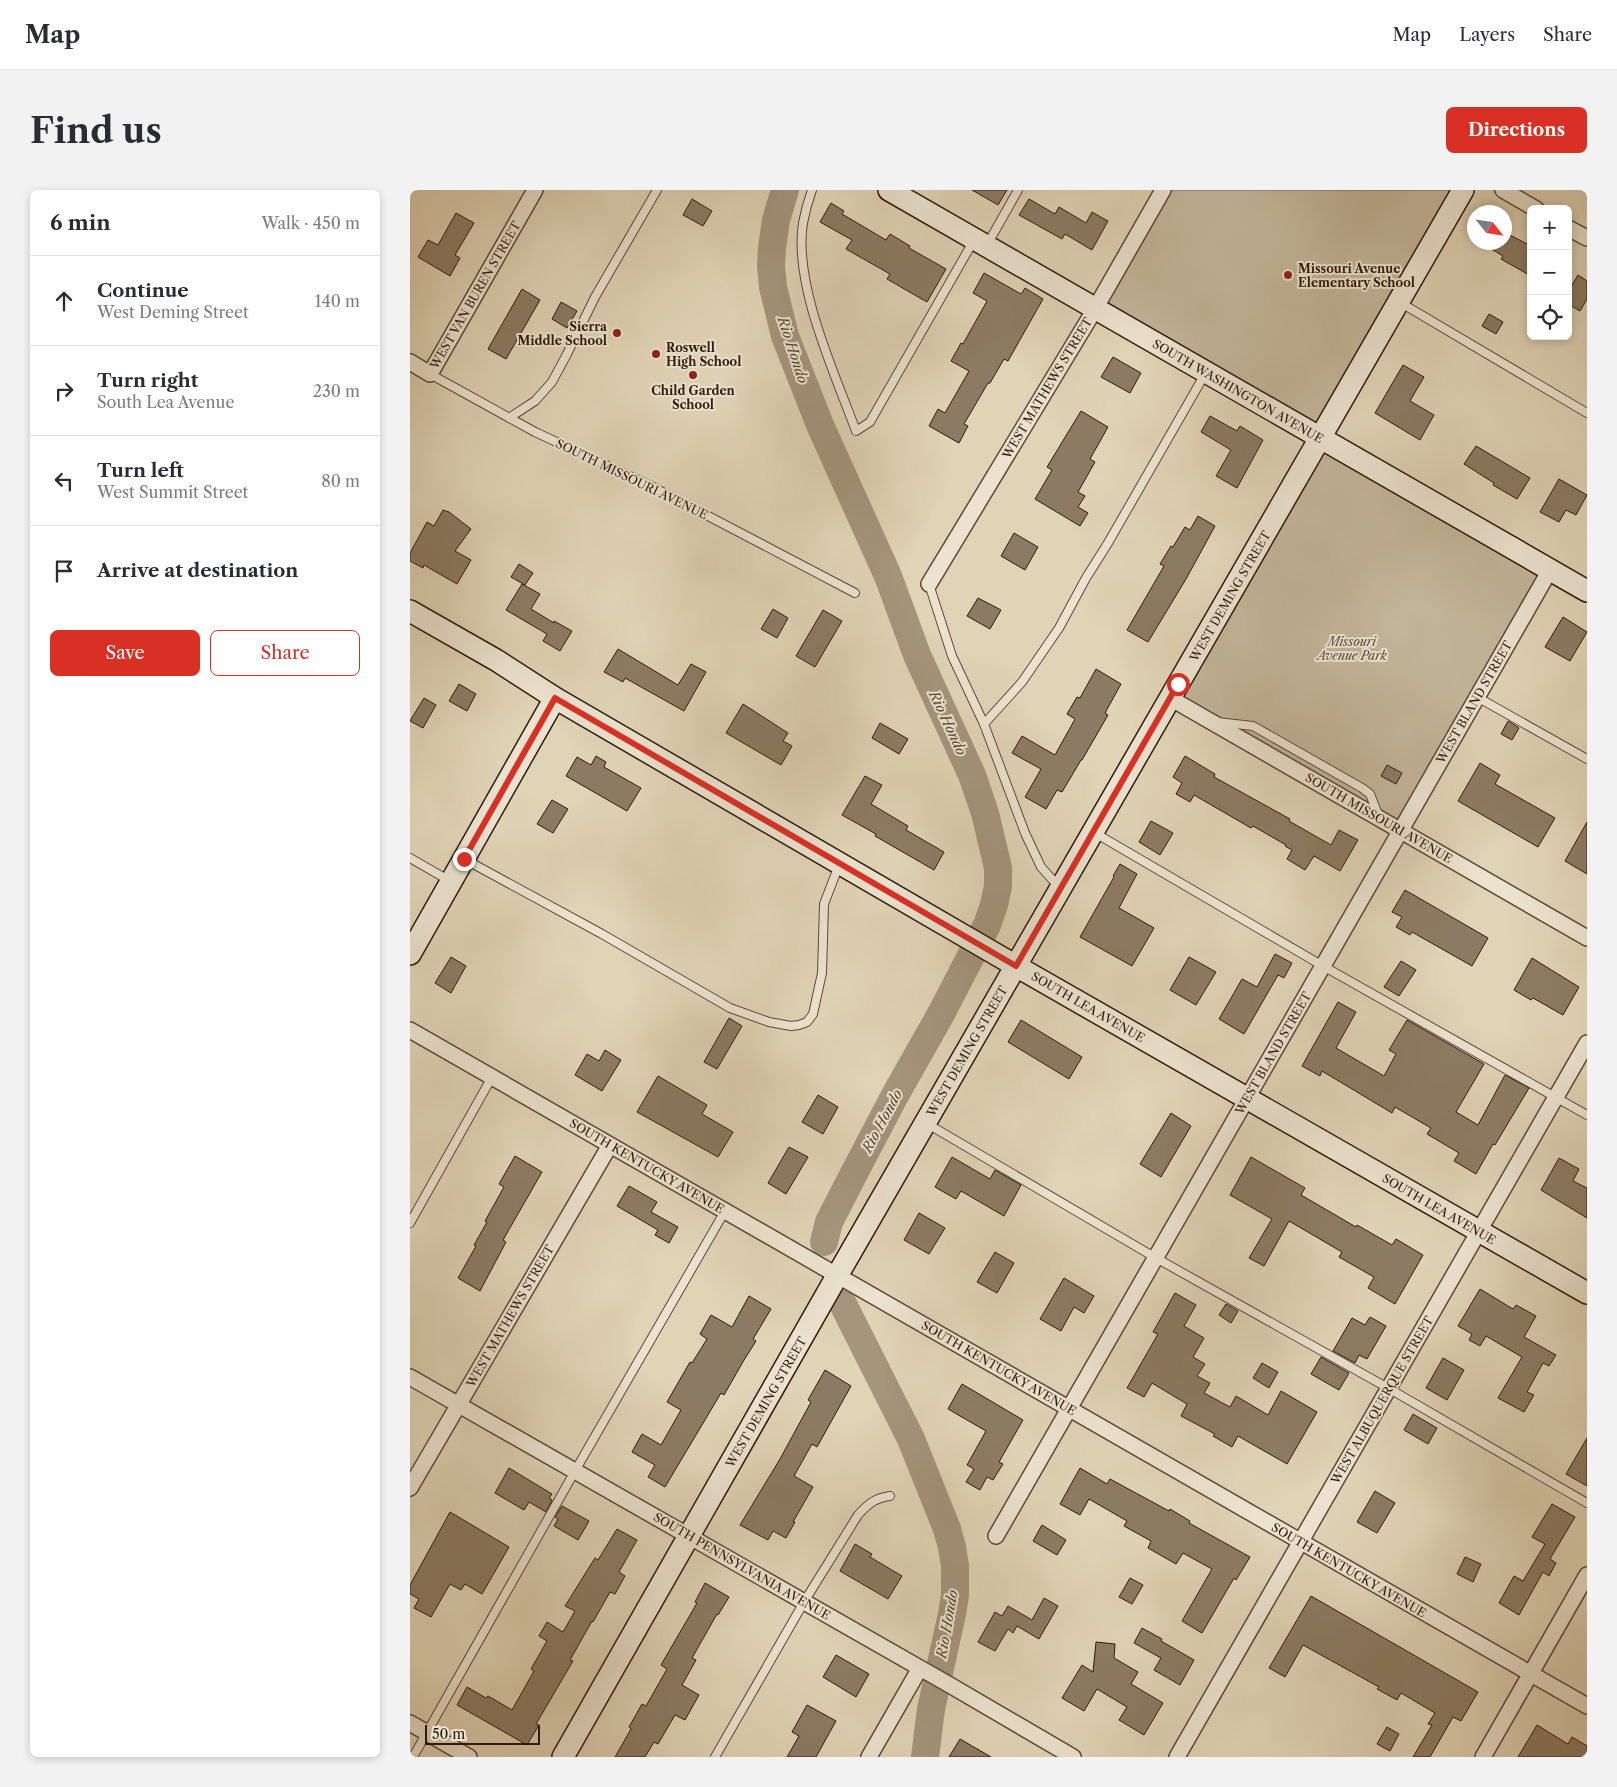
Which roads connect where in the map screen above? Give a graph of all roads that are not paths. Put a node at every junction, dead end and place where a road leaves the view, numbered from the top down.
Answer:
1 (535, 190) edge
2 (657, 190) edge
3 (812, 190) edge
4 (889, 190) edge
5 (1018, 190) edge
6 (1164, 190) edge
7 (1463, 190) edge
8 (1503, 190) edge
9 (1529, 205) edge
10 (1572, 230) edge
11 (1587, 238) edge
12 (980, 243) junction
13 (1399, 302) junction
14 (1094, 309) junction
15 (410, 362) edge
16 (1206, 372) junction
17 (430, 374) junction
18 (1587, 413) edge
19 (510, 418) junction
20 (1321, 438) junction
21 (1550, 570) junction
22 (929, 584) joint
23 (1587, 591) edge
24 (855, 593) dead end
25 (410, 611) edge
26 (1477, 697) junction
27 (555, 698) junction
28 (1170, 698) junction
29 (984, 724) junction
30 (1587, 759) edge
31 (1400, 831) junction
32 (1094, 832) junction
33 (410, 858) edge
34 (464, 859) junction
35 (840, 863) junction
36 (451, 882) junction
37 (1061, 889) junction
38 (1587, 938) edge
39 (410, 954) edge
40 (1016, 966) junction
41 (1323, 966) junction
42 (410, 1030) edge
43 (1587, 1042) edge
44 (492, 1077) junction
45 (1556, 1097) junction
46 (1247, 1098) junction
47 (1587, 1115) edge
48 (926, 1123) junction
49 (610, 1144) junction
50 (726, 1211) junction
51 (410, 1222) edge
52 (1479, 1231) junction
53 (1156, 1258) junction
54 (837, 1276) junction
55 (1587, 1293) edge
56 (410, 1377) edge
57 (1388, 1388) junction
58 (459, 1404) junction
59 (1070, 1409) junction
60 (575, 1471) junction
61 (410, 1488) edge
62 (890, 1496) dead end
63 (1587, 1503) edge
64 (996, 1536) dead end
65 (689, 1537) junction
66 (1300, 1542) junction
67 (1587, 1576) edge
68 (804, 1602) junction
69 (920, 1668) junction
70 (1531, 1674) junction
71 (1587, 1706) edge
72 (410, 1723) edge
73 (426, 1733) junction
74 (413, 1757) edge
75 (469, 1757) edge
76 (563, 1757) edge
77 (715, 1757) edge
78 (869, 1757) edge
79 (1073, 1757) edge
80 (1177, 1757) edge
81 (1483, 1757) edge

1 - 17 street, WEST VAN BUREN STREET
2 - 19 lane
3 - 12 lane
4 - 12 street, SOUTH WASHINGTON AVENUE
5 - 12 lane
6 - 14 street, WEST MATHEWS STREET
7 - 13 street, WEST DEMING STREET
8 - 9 street
10 - 11 street
12 - 14 street, SOUTH WASHINGTON AVENUE
13 - 18 lane
13 - 20 street, WEST DEMING STREET
14 - 16 street, SOUTH WASHINGTON AVENUE
14 - 22 street, WEST MATHEWS STREET
15 - 17 street, SOUTH MISSOURI AVENUE
16 - 20 street, SOUTH WASHINGTON AVENUE
16 - 29 lane
17 - 19 lane, SOUTH MISSOURI AVENUE
19 - 24 lane, SOUTH MISSOURI AVENUE
20 - 21 street, SOUTH WASHINGTON AVENUE
20 - 28 street, WEST DEMING STREET
21 - 23 street, SOUTH WASHINGTON AVENUE
21 - 26 street, WEST BLAND STREET
22 - 29 lane
25 - 27 street, SOUTH LEA AVENUE
26 - 30 lane
26 - 31 street, WEST BLAND STREET
27 - 34 street
27 - 35 street, SOUTH LEA AVENUE
28 - 31 street, SOUTH MISSOURI AVENUE
28 - 32 street, WEST DEMING STREET
29 - 37 lane
31 - 38 street, SOUTH MISSOURI AVENUE
31 - 41 street, WEST BLAND STREET
32 - 37 street, WEST DEMING STREET
32 - 41 lane
33 - 36 lane
34 - 35 lane
34 - 36 street
35 - 40 street, SOUTH LEA AVENUE
36 - 39 street
37 - 40 street, WEST DEMING STREET
40 - 46 street, SOUTH LEA AVENUE
40 - 48 street, WEST DEMING STREET
41 - 45 lane
41 - 46 street, WEST BLAND STREET
42 - 44 street, SOUTH KENTUCKY AVENUE
43 - 45 street, WEST ALBUQUERQUE STREET
44 - 49 street, SOUTH KENTUCKY AVENUE
44 - 51 lane
45 - 47 lane
45 - 52 street, WEST ALBUQUERQUE STREET
46 - 52 street, SOUTH LEA AVENUE
46 - 53 street, WEST BLAND STREET
48 - 53 lane
48 - 54 street, WEST DEMING STREET
49 - 50 street, SOUTH KENTUCKY AVENUE
49 - 58 street, WEST MATHEWS STREET
50 - 54 street, SOUTH KENTUCKY AVENUE
50 - 60 lane
52 - 55 street, SOUTH LEA AVENUE
52 - 57 street, WEST ALBUQUERQUE STREET
53 - 57 lane
53 - 59 street, WEST BLAND STREET
54 - 59 street, SOUTH KENTUCKY AVENUE
54 - 65 street, WEST DEMING STREET
56 - 58 street, SOUTH PENNSYLVANIA AVENUE
57 - 63 lane
57 - 66 street, WEST ALBUQUERQUE STREET
58 - 60 street, SOUTH PENNSYLVANIA AVENUE
58 - 61 street, WEST MATHEWS STREET
59 - 64 street, WEST BLAND STREET
59 - 66 street, SOUTH KENTUCKY AVENUE
60 - 65 street, SOUTH PENNSYLVANIA AVENUE
60 - 73 lane
62 - 68 lane
65 - 68 street, SOUTH PENNSYLVANIA AVENUE
65 - 76 street, WEST DEMING STREET
66 - 70 street, SOUTH KENTUCKY AVENUE
66 - 80 street, WEST ALBUQUERQUE STREET
67 - 70 street
68 - 69 street, SOUTH PENNSYLVANIA AVENUE
68 - 77 lane
69 - 78 street
69 - 79 street, SOUTH PENNSYLVANIA AVENUE
70 - 71 street, SOUTH KENTUCKY AVENUE
70 - 81 street
72 - 73 street
73 - 74 lane
73 - 75 street

